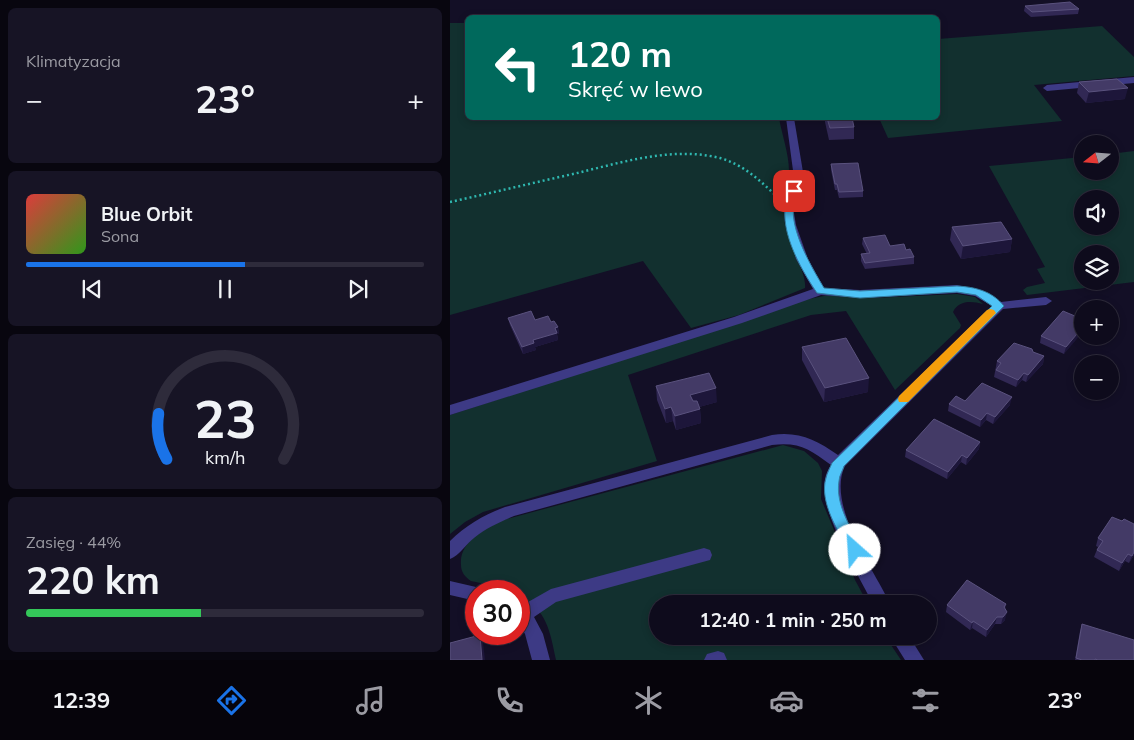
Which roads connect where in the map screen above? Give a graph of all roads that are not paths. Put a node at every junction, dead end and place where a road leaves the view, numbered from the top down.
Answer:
1 (1134, 80) edge
2 (1047, 88) dead end
3 (790, 120) edge
4 (820, 291) junction
5 (1046, 300) dead end
6 (999, 306) junction
7 (450, 410) edge
8 (839, 463) junction
9 (450, 552) edge
10 (704, 555) dead end
11 (450, 588) edge
12 (465, 591) edge
13 (878, 595) edge
14 (530, 609) edge
15 (530, 628) edge
16 (905, 645) edge
17 (541, 660) edge
18 (915, 660) edge

1 - 2 street
3 - 4 street
4 - 6 street
4 - 7 street
5 - 6 street
6 - 8 street
8 - 9 street
8 - 13 street
10 - 14 street
11 - 12 street
15 - 17 street
16 - 18 street

